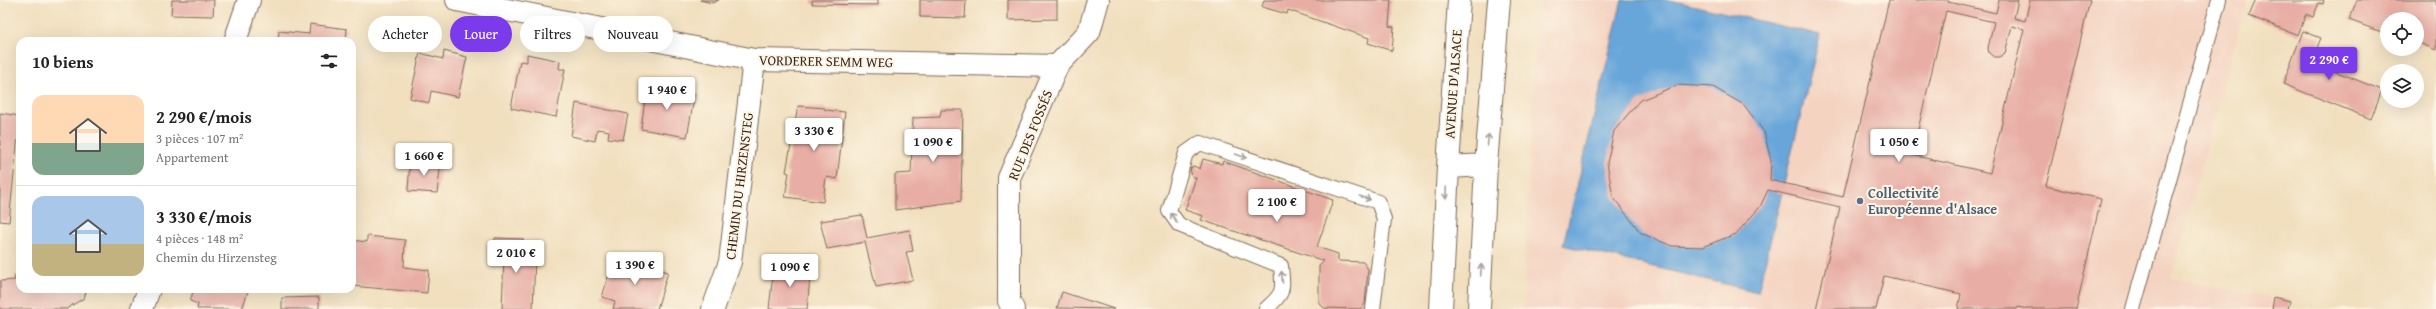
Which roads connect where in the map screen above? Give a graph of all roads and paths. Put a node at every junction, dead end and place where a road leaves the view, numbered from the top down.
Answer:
1 (249, 0) edge
2 (457, 0) edge
3 (1098, 0) edge
4 (1459, 0) edge
5 (1500, 0) edge
6 (2219, 0) edge
7 (236, 37) edge
8 (754, 60) junction
9 (1057, 66) junction
10 (1486, 165) junction
11 (1448, 168) junction
12 (148, 293) edge
13 (142, 309) edge
14 (713, 309) edge
15 (1013, 309) edge
16 (1266, 309) edge
17 (1373, 309) edge
18 (1441, 309) edge
19 (1478, 309) edge
20 (2133, 309) edge

1 - 7 street
2 - 8 street, VORDERER SEMM WEG
3 - 9 street, RUE DES FOSSÉS
4 - 11 street, AVENUE D'ALSACE
10 -> 5 street
6 - 20 lane
8 - 9 street, VORDERER SEMM WEG
8 - 14 street, CHEMIN DU HIRZENSTEG
9 - 15 street, RUE DES FOSSÉS
10 - 11 street
19 -> 10 street
11 -> 18 street, AVENUE D'ALSACE
12 - 13 street
16 -> 17 lane

